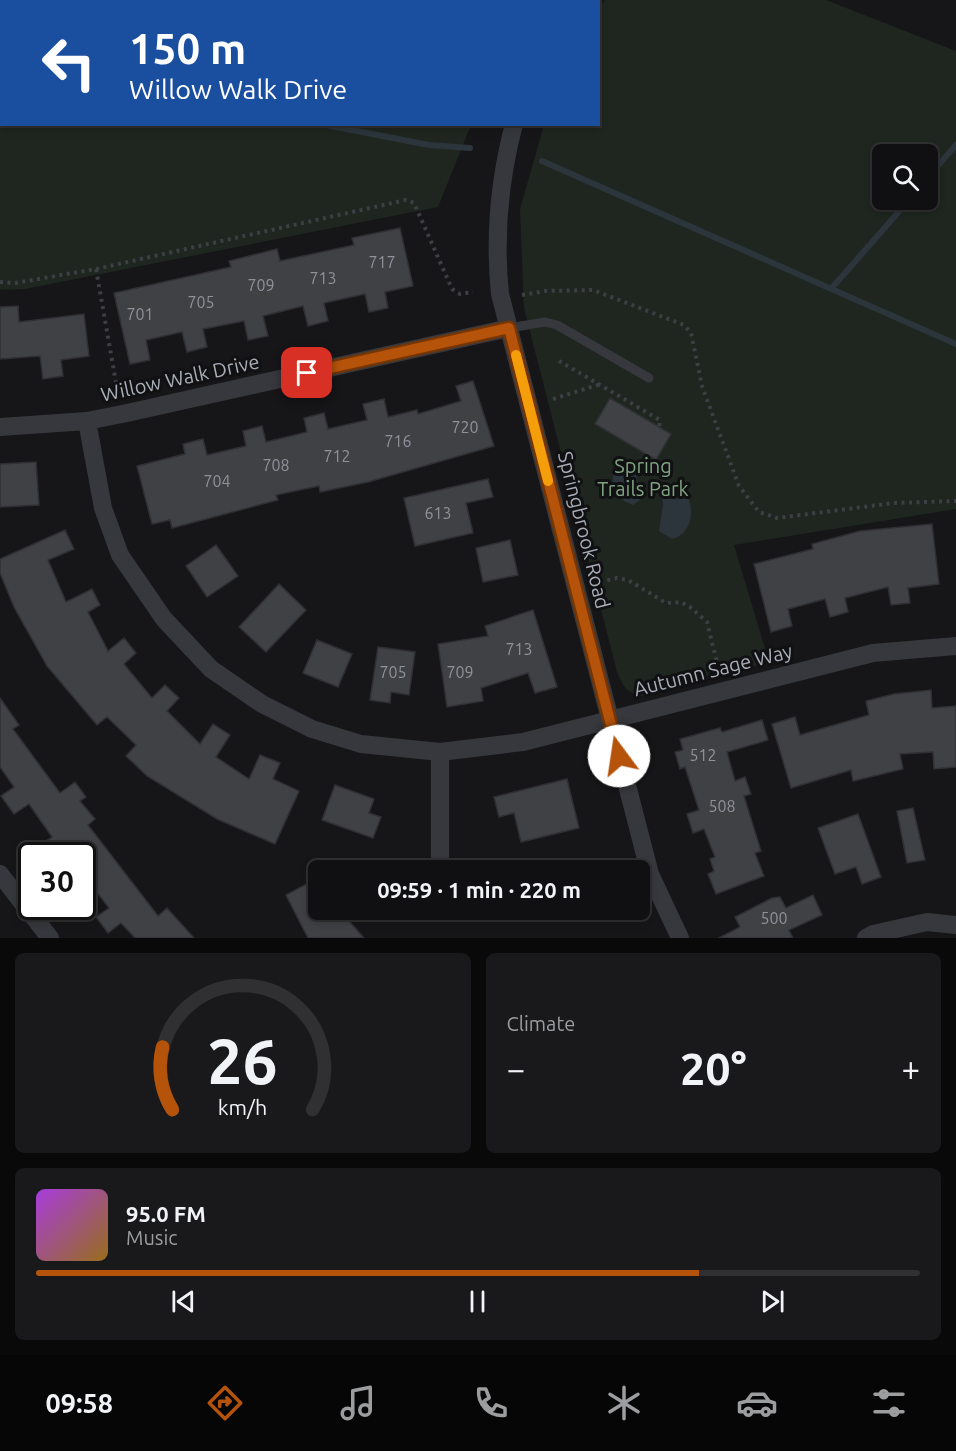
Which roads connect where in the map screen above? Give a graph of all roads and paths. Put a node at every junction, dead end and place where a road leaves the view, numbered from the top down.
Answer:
1 (514, 126) edge
2 (96, 269) junction
3 (0, 282) edge
4 (473, 292) dead end
5 (522, 295) dead end
6 (509, 328) junction
7 (559, 361) dead end
8 (649, 378) dead end
9 (601, 384) junction
10 (118, 394) dead end
11 (553, 399) dead end
12 (87, 421) junction
13 (0, 427) edge
14 (659, 428) dead end
15 (956, 501) edge
16 (600, 582) dead end
17 (956, 646) edge
18 (719, 671) dead end
19 (610, 720) junction
20 (440, 752) junction
21 (440, 860) edge
22 (0, 874) edge
23 (956, 925) edge
24 (50, 938) edge
25 (680, 938) edge
26 (866, 938) edge

1 - 6 street, Springbrook Road
2 - 3 path
2 - 4 path
2 - 10 path
5 - 15 path
6 - 8 lane
6 - 12 street, Willow Walk Drive
6 - 19 street, Springbrook Road
7 - 9 path
9 - 11 path
9 - 14 path
12 - 13 street, Willow Walk Drive
12 - 20 street, Autumn Sage Way
16 - 18 path
17 - 19 street, Autumn Sage Way
19 - 20 street, Autumn Sage Way
19 - 25 street, Springbrook Road
20 - 21 street
22 - 24 street
23 - 26 street

